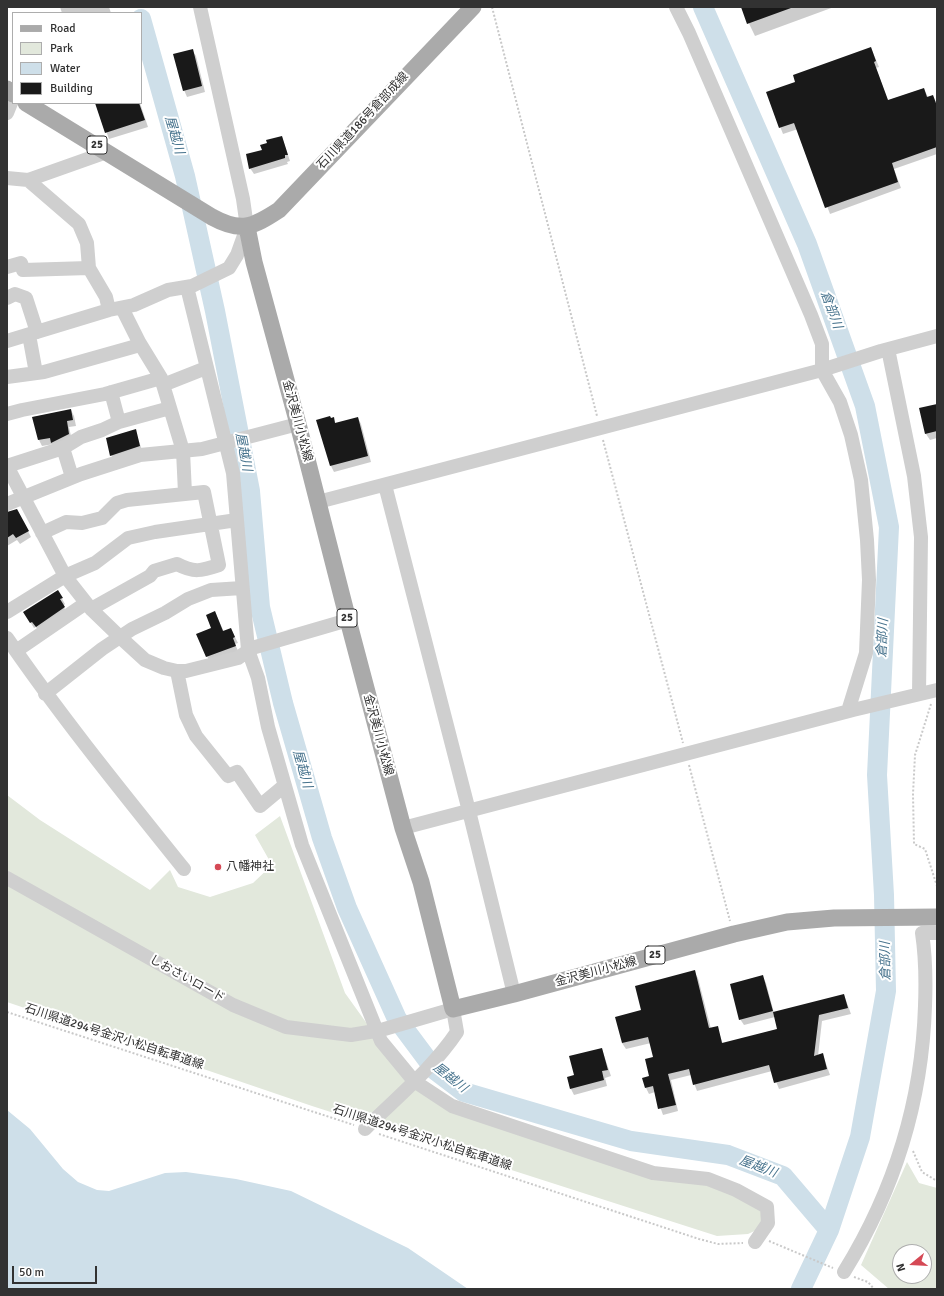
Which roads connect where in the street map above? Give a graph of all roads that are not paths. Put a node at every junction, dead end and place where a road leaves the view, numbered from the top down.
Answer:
1 (200, 7) edge
2 (473, 7) edge
3 (676, 7) edge
4 (12, 100) edge
5 (28, 104) edge
6 (7, 113) edge
7 (107, 152) junction
8 (7, 178) edge
9 (28, 180) junction
10 (247, 226) junction
11 (7, 267) edge
12 (89, 268) junction
13 (190, 287) junction
14 (7, 298) edge
15 (116, 309) junction
16 (33, 334) junction
17 (937, 336) edge
18 (7, 341) edge
19 (140, 345) junction
20 (884, 350) junction
21 (206, 368) junction
22 (826, 368) junction
23 (36, 373) junction
24 (7, 377) edge
25 (162, 381) junction
26 (111, 392) junction
27 (170, 408) junction
28 (7, 414) edge
29 (119, 422) junction
30 (298, 424) junction
31 (227, 442) junction
32 (62, 448) junction
33 (183, 451) junction
34 (7, 466) edge
35 (72, 477) junction
36 (385, 485) junction
37 (185, 493) junction
38 (23, 497) junction
39 (318, 502) junction
40 (7, 504) edge
41 (237, 520) junction
42 (210, 525) junction
43 (42, 533) junction
44 (65, 576) junction
45 (242, 588) junction
46 (89, 606) junction
47 (7, 612) edge
48 (348, 620) junction
49 (7, 638) edge
50 (120, 638) junction
51 (250, 649) junction
52 (12, 650) edge
53 (177, 671) junction
54 (46, 694) junction
55 (935, 694) edge
56 (912, 695) junction
57 (850, 710) junction
58 (284, 786) junction
59 (469, 811) junction
60 (403, 828) junction
61 (184, 869) dead end
62 (7, 878) edge
63 (937, 917) edge
64 (937, 933) edge
65 (514, 994) junction
66 (453, 1009) junction
67 (379, 1030) junction
68 (416, 1079) junction
69 (365, 1129) road end
70 (755, 1242) road end
71 (838, 1270) road end

1 - 10 street
2 - 10 main road, 石川県道186号倉部成線
3 - 22 street
4 - 6 street
5 - 7 main road, 25
7 - 9 street
7 - 10 main road, 25
8 - 9 street
9 - 12 street
10 - 13 street
10 - 30 main road, 金沢美川小松線 / 25
11 - 12 street
12 - 15 street
13 - 15 street
13 - 21 street
14 - 16 street
15 - 16 street
15 - 19 street
16 - 18 street
16 - 23 street
17 - 20 street
19 - 23 street
19 - 25 street
20 - 22 street
20 - 56 street
21 - 25 street
21 - 31 street
22 - 36 street
22 - 57 street
23 - 24 street
25 - 26 street
25 - 27 street
26 - 28 street
26 - 29 street
27 - 29 street
27 - 33 street
29 - 32 street
30 - 31 street
30 - 39 main road, 金沢美川小松線 / 25
31 - 33 street
31 - 41 street
32 - 34 street
32 - 35 street
33 - 35 street
33 - 37 street
34 - 38 street
35 - 38 street
36 - 39 street
36 - 59 street
37 - 42 street
37 - 43 street
38 - 40 street
38 - 43 street
39 - 48 main road, 金沢美川小松線 / 25
41 - 42 street
41 - 45 street
42 - 44 street
42 - 46 street
43 - 44 street
44 - 46 street
44 - 47 street
45 - 50 street
45 - 51 street
46 - 50 street
46 - 52 street
48 - 51 street
48 - 60 main road, 金沢美川小松線 / 25
49 - 52 street
50 - 53 street
50 - 54 street
51 - 53 street
51 - 58 street
52 - 54 street
53 - 58 street
54 - 61 street
55 - 56 street
56 - 57 street
57 - 59 street
58 - 67 street
59 - 60 street
59 - 65 street
60 - 66 main road, 金沢美川小松線 / 25
62 - 67 street, しおさいロード
63 - 65 main road, 金沢美川小松線 / 25
64 - 71 street
65 - 66 main road, 金沢美川小松線 / 25
66 - 67 street, しおさいロード
66 - 68 street
67 - 68 street
68 - 69 street
68 - 70 street

